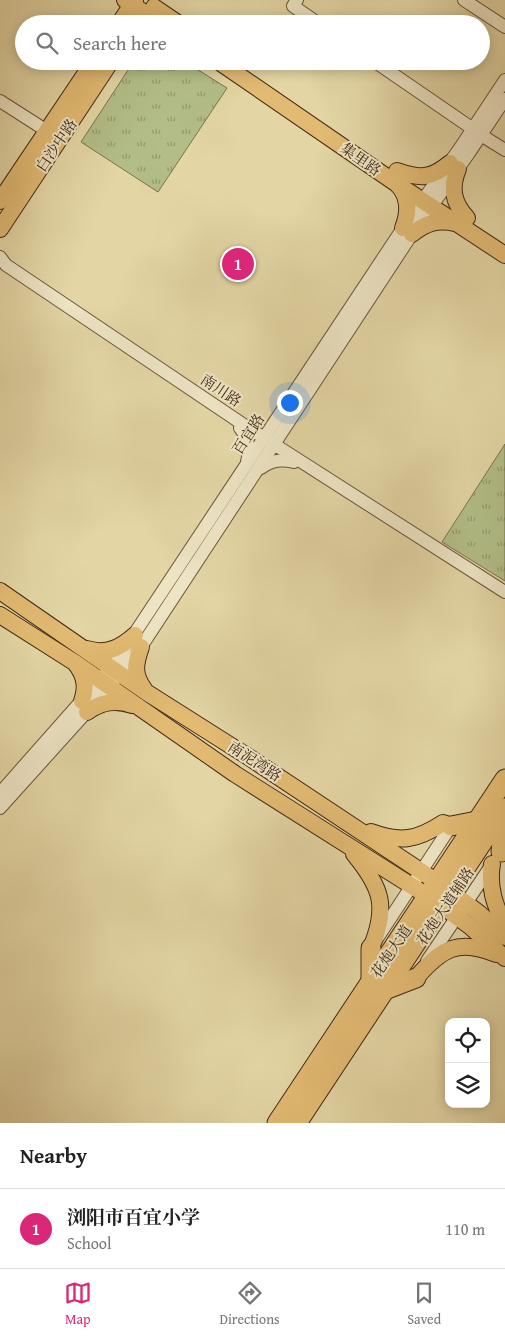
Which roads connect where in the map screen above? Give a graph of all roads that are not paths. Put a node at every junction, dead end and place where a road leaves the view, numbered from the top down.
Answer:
1 (113, 0) edge
2 (297, 0) edge
3 (464, 0) edge
4 (142, 5) edge
5 (117, 15) edge
6 (130, 15) edge
7 (158, 15) edge
8 (306, 15) edge
9 (487, 15) edge
10 (490, 17) edge
11 (505, 27) edge
12 (88, 70) edge
13 (105, 70) edge
14 (232, 70) edge
15 (248, 70) edge
16 (387, 70) edge
17 (505, 80) edge
18 (505, 98) edge
19 (0, 101) edge
20 (47, 131) junction
21 (477, 132) junction
22 (505, 150) edge
23 (454, 166) junction
24 (397, 177) junction
25 (430, 199) junction
26 (0, 201) edge
27 (462, 220) junction
28 (0, 229) edge
29 (407, 231) junction
30 (505, 242) edge
31 (505, 255) edge
32 (0, 257) edge
33 (0, 269) edge
34 (282, 422) junction
35 (242, 426) junction
36 (268, 443) junction
37 (294, 460) junction
38 (251, 469) junction
39 (0, 591) edge
40 (505, 592) edge
41 (505, 599) edge
42 (0, 615) edge
43 (138, 641) junction
44 (82, 646) junction
45 (74, 662) junction
46 (116, 671) junction
47 (105, 684) junction
48 (149, 694) junction
49 (84, 706) junction
50 (140, 708) junction
51 (505, 779) edge
52 (0, 793) edge
53 (0, 808) edge
54 (505, 810) edge
55 (477, 821) junction
56 (351, 824) junction
57 (451, 826) junction
58 (343, 842) junction
59 (496, 858) junction
60 (421, 871) junction
61 (433, 892) junction
62 (466, 903) junction
63 (457, 917) junction
64 (505, 926) edge
65 (505, 937) edge
66 (371, 948) junction
67 (505, 959) edge
68 (416, 978) junction
69 (378, 986) junction
70 (277, 1123) edge
71 (297, 1123) edge

1 - 5 main road
2 - 8 street
3 - 9 street
4 - 6 main road
4 - 7 main road
10 - 11 street
12 - 20 main road, 白沙中路
13 - 28 main road, 白沙中路
14 - 24 main road, 集里路
15 - 24 main road, 集里路
16 - 21 street
17 - 21 street, 百宜路
18 - 21 street, 百宜路
19 - 20 street
20 - 26 main road, 白沙中路
21 - 22 street
21 - 23 street, 百宜路
23 - 24 main road
23 - 25 street, 百宜路
23 - 27 main road
24 - 25 main road, 集里路
24 - 29 main road
25 - 27 main road, 集里路
25 - 29 street, 百宜路
27 - 29 main road
27 - 30 main road, 集里路
27 - 31 main road, 集里路
29 - 34 street, 百宜路
32 - 35 street, 南川路
33 - 35 street, 南川路
34 - 35 street
34 - 36 street, 百宜路
34 - 37 street
35 - 36 street, 南川路
35 - 38 street
36 - 37 street, 南川路
36 - 38 street, 百宜路
37 - 38 street
37 - 40 street, 南川路
37 - 41 street, 南川路
38 - 43 street, 百宜路
39 - 44 main road, 南泥湾路
42 - 45 main road, 南泥湾路
43 - 44 main road
43 - 46 street, 百宜路
43 - 48 main road
44 - 46 main road, 南泥湾路
45 - 47 main road, 南泥湾路
45 - 49 main road
46 - 47 street, 百宜路
46 - 48 main road, 南泥湾路
47 - 49 street, 百宜路
47 - 50 main road, 南泥湾路
48 - 56 main road, 南泥湾路
49 - 50 main road
49 - 52 street, 百宜路
49 - 53 street, 百宜路
50 - 58 main road, 南泥湾路
51 - 55 highway, 花炮大道
54 - 59 highway
54 - 61 highway, 花炮大道
55 - 57 highway
55 - 61 highway, 花炮大道
56 - 57 main road
56 - 60 main road, 南泥湾路
57 - 60 street
58 - 61 main road, 南泥湾路
58 - 66 main road
59 - 62 street, 花炮大道辅路
59 - 64 main road
60 - 61 main road, 南泥湾路
61 - 62 main road, 南泥湾路
61 - 63 main road, 南泥湾路
61 - 66 street
61 - 69 highway, 花炮大道
62 - 63 street, 花炮大道辅路
62 - 65 main road, 南泥湾路
63 - 67 main road, 南泥湾路
63 - 68 street, 花炮大道辅路
66 - 69 highway
67 - 68 main road
68 - 69 highway
69 - 70 highway, 花炮大道
69 - 71 highway, 花炮大道

